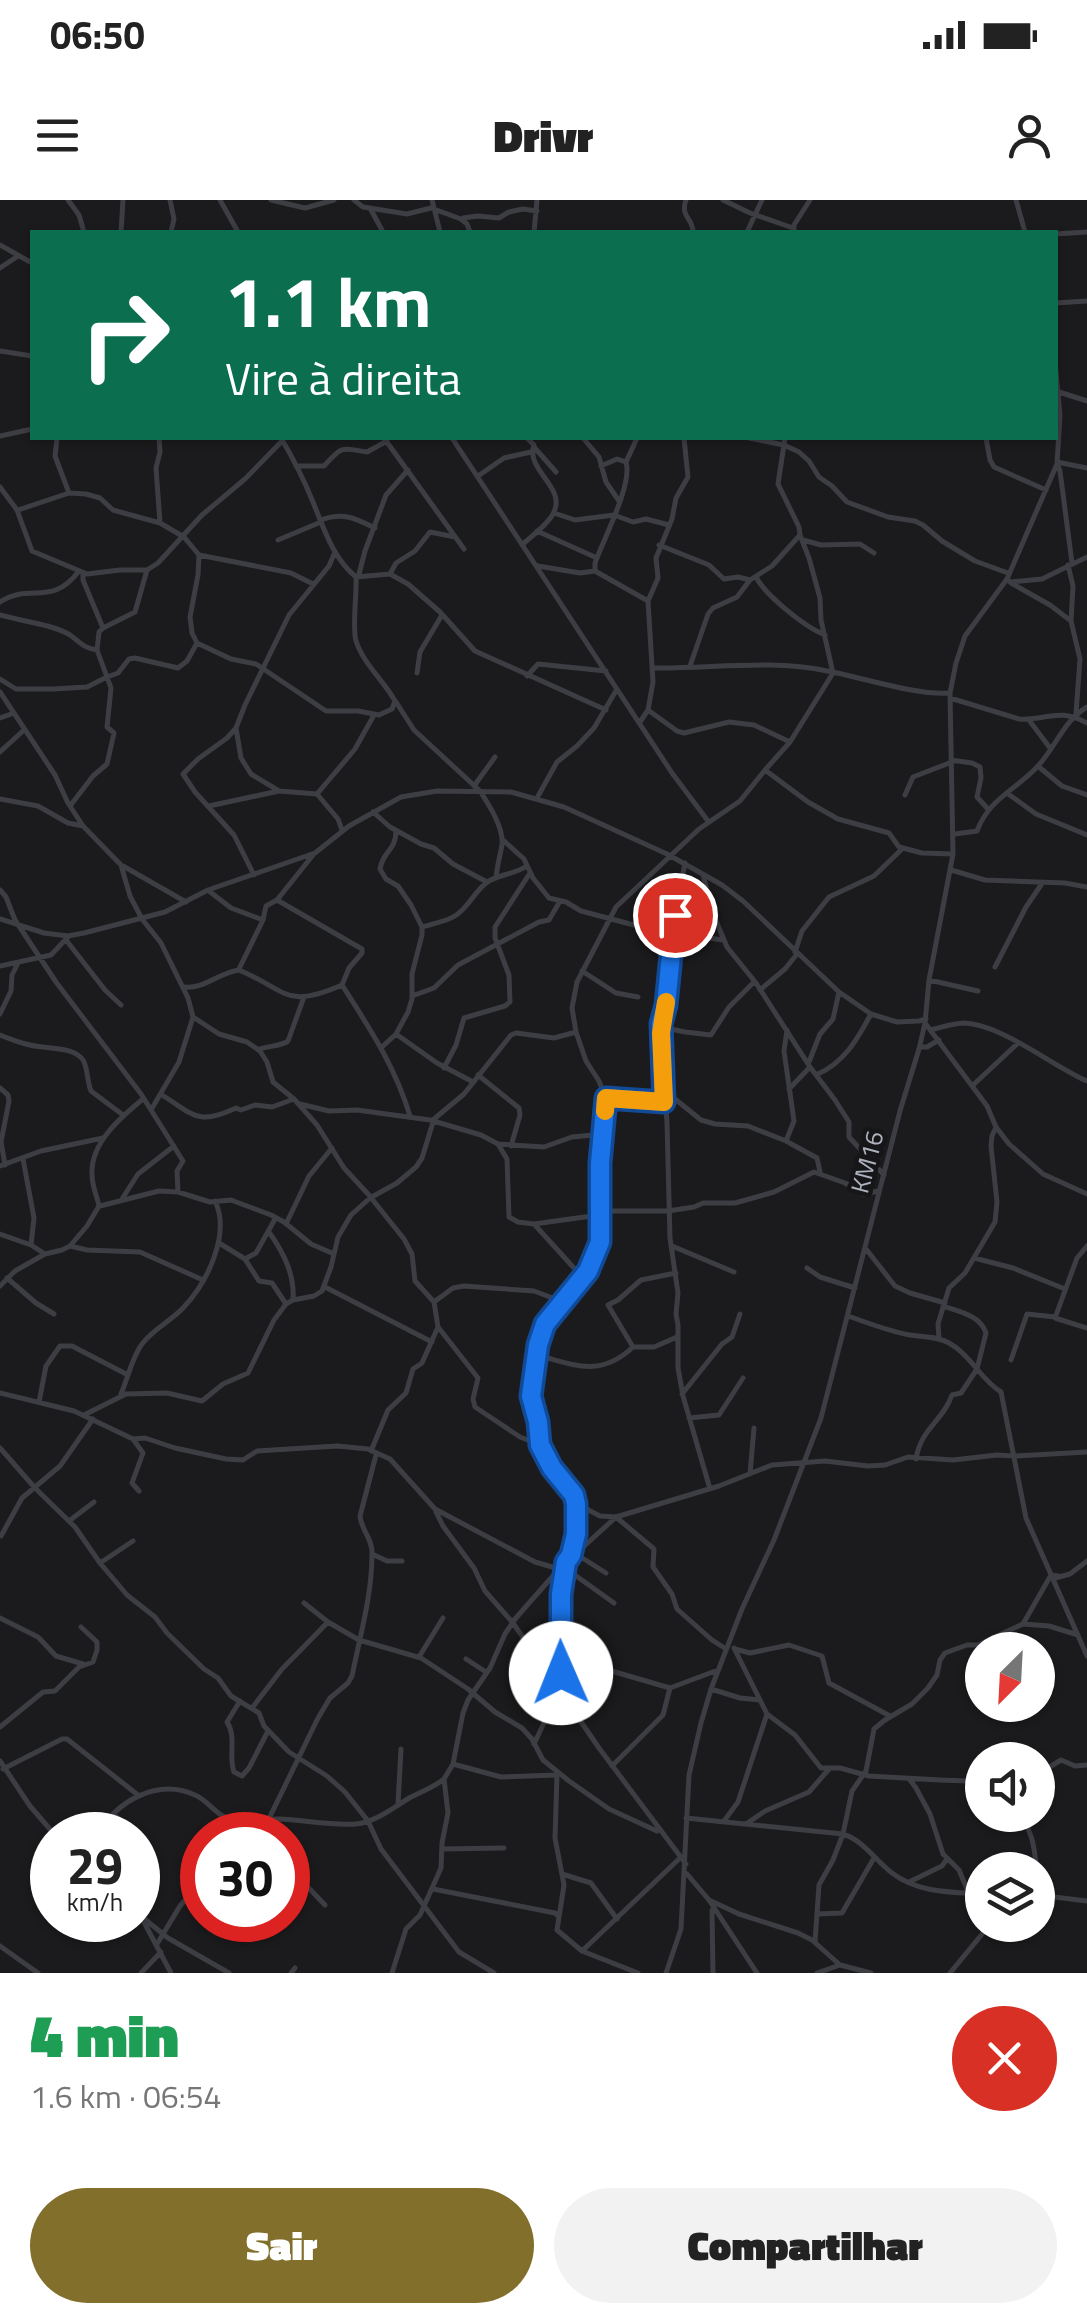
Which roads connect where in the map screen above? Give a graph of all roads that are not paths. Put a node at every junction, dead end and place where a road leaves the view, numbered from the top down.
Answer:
1 (68, 200) edge
2 (123, 200) edge
3 (170, 200) edge
4 (220, 200) edge
5 (270, 200) edge
6 (334, 200) edge
7 (354, 200) edge
8 (432, 200) edge
9 (537, 200) edge
10 (686, 200) edge
11 (723, 200) edge
12 (762, 200) edge
13 (810, 200) edge
14 (1016, 200) edge
15 (370, 208) junction
16 (434, 209) junction
17 (537, 211) junction
18 (756, 214) junction
19 (461, 218) junction
20 (83, 230) edge
21 (121, 230) edge
22 (171, 230) edge
23 (237, 230) edge
24 (382, 230) edge
25 (440, 230) edge
26 (469, 230) edge
27 (534, 230) edge
28 (693, 230) edge
29 (748, 230) edge
30 (794, 230) edge
31 (1024, 230) edge
32 (1087, 232) edge
33 (1058, 234) edge
34 (0, 246) edge
35 (18, 256) junction
36 (30, 262) edge
37 (0, 268) edge
38 (1087, 301) edge
39 (1058, 303) edge
40 (0, 350) edge
41 (30, 356) edge
42 (1058, 384) edge
43 (1059, 392) junction
44 (1087, 401) edge
45 (30, 429) edge
46 (0, 436) edge
47 (57, 440) edge
48 (159, 440) edge
49 (281, 440) edge
50 (283, 440) edge
51 (385, 440) edge
52 (387, 440) edge
53 (453, 440) edge
54 (529, 440) edge
55 (585, 440) edge
56 (636, 440) edge
57 (684, 440) edge
58 (986, 440) edge
59 (784, 441) edge
60 (533, 450) junction
61 (626, 462) junction
62 (1057, 463) junction
63 (296, 466) junction
64 (601, 466) junction
65 (1087, 468) edge
66 (408, 470) junction
67 (556, 472) dead end
68 (478, 476) junction
69 (0, 486) edge
70 (1046, 490) junction
71 (69, 493) junction
72 (619, 501) junction
73 (17, 510) junction
74 (554, 514) junction
75 (614, 515) junction
76 (320, 522) junction
77 (160, 523) junction
78 (669, 525) junction
79 (375, 528) junction
80 (537, 531) junction
81 (184, 537) junction
82 (455, 537) junction
83 (802, 537) junction
84 (278, 540) dead end
85 (523, 544) junction
86 (660, 545) junction
87 (464, 549) dead end
88 (336, 552) junction
89 (874, 553) dead end
90 (199, 554) junction
91 (1087, 556) edge
92 (597, 558) junction
93 (1070, 564) junction
94 (538, 566) junction
95 (147, 570) junction
96 (595, 571) junction
97 (81, 572) junction
98 (390, 574) junction
99 (358, 576) junction
100 (1008, 578) junction
101 (753, 579) junction
102 (313, 584) junction
103 (648, 601) junction
104 (0, 602) edge
105 (442, 615) junction
106 (0, 616) edge
107 (1071, 621) junction
108 (103, 628) junction
109 (825, 635) junction
110 (197, 643) junction
111 (97, 650) junction
112 (690, 667) junction
113 (263, 668) junction
114 (654, 668) junction
115 (1087, 670) edge
116 (606, 671) junction
117 (832, 672) junction
118 (417, 673) dead end
119 (1079, 675) junction
120 (528, 676) junction
121 (107, 677) junction
122 (0, 679) edge
123 (617, 687) junction
124 (0, 692) edge
125 (950, 696) junction
126 (395, 701) junction
127 (1087, 706) edge
128 (606, 710) junction
129 (648, 710) junction
130 (14, 712) junction
131 (374, 714) junction
132 (1074, 714) junction
133 (0, 718) edge
134 (1029, 720) junction
135 (640, 722) junction
136 (1087, 722) edge
137 (236, 728) junction
138 (24, 730) junction
139 (790, 742) junction
140 (1050, 748) junction
141 (0, 752) edge
142 (496, 758) dead end
143 (952, 761) junction
144 (1038, 766) junction
145 (765, 770) junction
146 (477, 788) junction
147 (279, 791) junction
148 (1008, 793) junction
149 (317, 794) junction
150 (905, 795) dead end
151 (1087, 795) edge
152 (0, 798) edge
153 (537, 798) junction
154 (70, 806) junction
155 (209, 806) junction
156 (988, 809) junction
157 (373, 812) junction
158 (338, 820) junction
159 (357, 821) junction
160 (708, 822) junction
161 (83, 826) junction
162 (342, 830) junction
163 (396, 830) junction
164 (954, 834) junction
165 (1087, 835) edge
166 (503, 840) junction
167 (679, 848) junction
168 (902, 848) junction
169 (315, 853) junction
170 (954, 854) junction
171 (671, 856) junction
172 (683, 862) junction
173 (121, 865) junction
174 (528, 869) junction
175 (951, 870) junction
176 (254, 875) junction
177 (703, 875) junction
178 (496, 878) junction
179 (486, 882) junction
180 (1044, 883) junction
181 (1087, 886) edge
182 (0, 890) edge
183 (208, 890) junction
184 (277, 900) junction
185 (560, 901) junction
186 (186, 902) junction
187 (142, 918) junction
188 (610, 918) junction
189 (0, 919) edge
190 (263, 920) junction
191 (20, 926) junction
192 (422, 928) junction
193 (673, 932) junction
194 (67, 938) junction
195 (799, 939) junction
196 (723, 940) junction
197 (497, 944) junction
198 (786, 944) junction
199 (796, 953) junction
200 (41, 958) junction
201 (18, 963) junction
202 (0, 967) edge
203 (995, 967) dead end
204 (239, 970) junction
205 (582, 971) junction
206 (12, 975) junction
207 (929, 980) junction
208 (754, 982) junction
209 (342, 985) junction
210 (184, 987) junction
211 (760, 990) junction
212 (978, 990) dead end
213 (839, 992) junction
214 (412, 996) junction
215 (304, 997) junction
216 (638, 997) dead end
217 (121, 1005) dead end
218 (0, 1014) edge
219 (871, 1014) junction
220 (194, 1016) junction
221 (925, 1021) junction
222 (661, 1026) junction
223 (787, 1030) junction
224 (931, 1030) junction
225 (576, 1032) junction
226 (396, 1034) junction
227 (0, 1035) edge
228 (939, 1040) junction
229 (1017, 1044) junction
230 (382, 1047) junction
231 (920, 1047) junction
232 (258, 1049) junction
233 (809, 1065) junction
234 (444, 1068) junction
235 (816, 1075) junction
236 (476, 1078) junction
237 (1087, 1080) edge
238 (972, 1086) junction
239 (0, 1088) edge
240 (789, 1089) junction
241 (162, 1094) junction
242 (606, 1098) junction
243 (144, 1099) junction
244 (296, 1101) junction
245 (664, 1102) junction
246 (152, 1110) junction
247 (123, 1115) junction
248 (410, 1116) junction
249 (434, 1121) junction
250 (996, 1127) junction
251 (602, 1130) junction
252 (104, 1138) junction
253 (786, 1141) junction
254 (174, 1146) junction
255 (332, 1148) junction
256 (507, 1148) junction
257 (23, 1159) junction
258 (2, 1166) edge
259 (820, 1172) junction
260 (884, 1175) junction
261 (880, 1191) junction
262 (178, 1192) junction
263 (1087, 1194) edge
264 (370, 1198) junction
265 (122, 1199) junction
266 (215, 1201) junction
267 (99, 1206) junction
268 (668, 1211) junction
269 (599, 1213) junction
270 (275, 1218) junction
271 (286, 1224) junction
272 (534, 1224) junction
273 (269, 1232) junction
274 (0, 1234) edge
275 (218, 1243) junction
276 (31, 1245) junction
277 (70, 1246) junction
278 (672, 1246) junction
279 (1087, 1246) edge
280 (866, 1249) junction
281 (46, 1254) junction
282 (334, 1254) junction
283 (974, 1258) junction
284 (245, 1260) junction
285 (807, 1268) dead end
286 (734, 1272) dead end
287 (676, 1273) junction
288 (6, 1278) junction
289 (583, 1278) junction
290 (203, 1280) junction
291 (0, 1286) edge
292 (324, 1286) junction
293 (855, 1288) junction
294 (1065, 1289) junction
295 (293, 1300) junction
296 (561, 1301) junction
297 (434, 1302) junction
298 (286, 1304) junction
299 (944, 1305) junction
300 (54, 1314) dead end
301 (740, 1314) dead end
302 (848, 1316) junction
303 (1055, 1317) junction
304 (438, 1327) junction
305 (1087, 1328) edge
306 (676, 1337) junction
307 (939, 1338) junction
308 (432, 1342) junction
309 (632, 1347) junction
310 (537, 1355) junction
311 (1011, 1360) dead end
312 (976, 1368) junction
313 (129, 1376) junction
314 (742, 1378) dead end
315 (0, 1393) edge
316 (682, 1394) junction
317 (120, 1396) junction
318 (39, 1402) junction
319 (84, 1415) junction
320 (689, 1418) junction
321 (93, 1419) junction
322 (754, 1428) dead end
323 (134, 1439) junction
324 (1087, 1441) edge
325 (540, 1445) junction
326 (1, 1452) edge
327 (1083, 1452) edge
328 (374, 1453) junction
329 (1015, 1456) junction
330 (916, 1459) junction
331 (803, 1462) junction
332 (750, 1474) junction
333 (36, 1488) junction
334 (710, 1489) junction
335 (138, 1492) dead end
336 (94, 1502) dead end
337 (576, 1504) junction
338 (435, 1509) junction
339 (616, 1517) junction
340 (69, 1521) junction
341 (1, 1536) edge
342 (133, 1542) dead end
343 (372, 1554) junction
344 (576, 1554) junction
345 (402, 1561) dead end
346 (1087, 1561) edge
347 (100, 1563) junction
348 (565, 1565) junction
349 (606, 1573) dead end
350 (1054, 1577) junction
351 (304, 1603) dead end
352 (614, 1603) dead end
353 (0, 1618) edge
354 (443, 1618) dead end
355 (328, 1622) junction
356 (512, 1623) junction
357 (1023, 1624) junction
358 (81, 1627) dead end
359 (1078, 1635) junction
360 (359, 1640) junction
361 (729, 1648) junction
362 (1087, 1656) edge
363 (419, 1657) junction
364 (466, 1660) dead end
365 (84, 1665) junction
366 (718, 1670) junction
367 (486, 1672) junction
368 (670, 1688) junction
369 (711, 1688) junction
370 (560, 1690) junction
371 (471, 1694) junction
372 (565, 1697) junction
373 (760, 1700) junction
374 (240, 1702) junction
375 (252, 1708) junction
376 (767, 1714) junction
377 (890, 1716) junction
378 (0, 1727) edge
379 (268, 1730) junction
380 (534, 1744) junction
381 (402, 1749) dead end
382 (299, 1758) junction
383 (0, 1762) edge
384 (453, 1764) junction
385 (1055, 1764) edge
386 (612, 1766) junction
387 (1087, 1766) edge
388 (829, 1769) junction
389 (557, 1773) junction
390 (4, 1774) edge
391 (864, 1774) junction
392 (908, 1778) junction
393 (444, 1779) junction
394 (965, 1779) edge
395 (432, 1788) junction
396 (138, 1795) junction
397 (446, 1795) junction
398 (398, 1804) junction
399 (34, 1812) edge
400 (115, 1812) edge
401 (218, 1812) edge
402 (273, 1812) edge
403 (686, 1818) junction
404 (310, 1821) edge
405 (368, 1821) junction
406 (723, 1822) junction
407 (746, 1824) junction
408 (660, 1832) junction
409 (844, 1834) junction
410 (504, 1848) dead end
411 (442, 1849) junction
412 (680, 1858) junction
413 (874, 1858) junction
414 (947, 1859) junction
415 (685, 1868) junction
416 (562, 1874) junction
417 (909, 1882) junction
418 (965, 1885) edge
419 (310, 1888) edge
420 (432, 1889) junction
421 (965, 1893) edge
422 (1055, 1896) edge
423 (1087, 1901) edge
424 (710, 1904) junction
425 (326, 1905) dead end
426 (180, 1906) edge
427 (424, 1906) junction
428 (558, 1913) junction
429 (816, 1914) junction
430 (420, 1915) junction
431 (431, 1915) junction
432 (617, 1918) junction
433 (160, 1931) edge
434 (163, 1934) junction
435 (811, 1936) junction
436 (976, 1942) edge
437 (157, 1944) joint
438 (0, 1946) edge
439 (582, 1951) junction
440 (162, 1952) junction
441 (838, 1968) edge
442 (225, 1972) edge
443 (38, 1973) edge
444 (142, 1973) edge
445 (171, 1973) edge
446 (392, 1973) edge
447 (494, 1973) edge
448 (638, 1973) edge
449 (666, 1973) edge
450 (712, 1973) edge
451 (758, 1973) edge
452 (817, 1973) edge
453 (871, 1973) edge
454 (950, 1973) edge

1 - 20 street
2 - 21 street
3 - 22 street
4 - 23 street
5 - 6 street
7 - 15 street
8 - 16 street
9 - 17 street
10 - 28 street
11 - 18 street
12 - 18 street
13 - 30 street
14 - 31 street
15 - 16 street
15 - 24 street
16 - 19 street
16 - 25 street
17 - 19 street
17 - 27 street
18 - 29 street
18 - 30 street
19 - 26 street
32 - 33 street
34 - 35 street
35 - 36 street
35 - 37 street
38 - 39 street
40 - 41 street
42 - 43 street, KM16
43 - 44 street
43 - 62 street, KM16
45 - 46 street
47 - 71 street
48 - 77 street
49 - 81 street
50 - 63 street
51 - 63 street
52 - 66 street
53 - 68 street
54 - 60 street
55 - 64 street
56 - 61 street
57 - 78 street
58 - 70 street
59 - 83 street
59 - 100 street
60 - 67 street
60 - 68 street
60 - 74 street
61 - 64 street
61 - 72 street
62 - 65 street
62 - 70 street, KM16
62 - 93 street
63 - 76 street
64 - 72 street
66 - 79 street
66 - 82 street
68 - 85 street
69 - 73 street
70 - 100 street, KM16
71 - 73 street
71 - 77 street
72 - 75 street
73 - 97 street
74 - 75 street
74 - 80 street
75 - 78 street
75 - 92 street
76 - 79 street
76 - 84 street
76 - 88 street
77 - 81 street
78 - 86 street
79 - 99 street
80 - 85 street
80 - 92 street
81 - 90 street
81 - 95 street
82 - 87 street
82 - 98 street
83 - 89 street
83 - 101 street
83 - 109 street
85 - 94 street
86 - 101 street
86 - 103 street
88 - 99 street
88 - 102 street
90 - 102 street
90 - 110 street
91 - 93 street
92 - 96 street
93 - 100 street
93 - 107 street
94 - 96 street
94 - 116 street
95 - 97 street
95 - 108 street
96 - 103 street
97 - 104 street
97 - 108 street
98 - 99 street
98 - 105 street
99 - 126 street
100 - 107 street
100 - 125 street, KM16
101 - 109 street
101 - 112 street
102 - 113 street
103 - 114 street
105 - 118 street
105 - 120 street
106 - 111 street
107 - 119 street
108 - 111 street
109 - 117 street
110 - 113 street
110 - 121 street
111 - 121 street
112 - 114 street
112 - 117 street
113 - 131 street
113 - 137 street
114 - 129 street
115 - 119 street
116 - 120 street
116 - 123 street
117 - 125 street
117 - 139 street
119 - 132 street
120 - 128 street
121 - 122 street
121 - 154 street
123 - 128 street
123 - 135 street
124 - 130 street
125 - 134 street
125 - 143 street, KM16
126 - 131 street
126 - 146 street
127 - 132 street
128 - 153 street
129 - 135 street
129 - 139 street
130 - 133 street
130 - 138 street
131 - 149 street
132 - 134 street
132 - 136 street
132 - 140 street
134 - 140 street
135 - 160 street
137 - 147 street
137 - 155 street
138 - 141 street
138 - 154 street
139 - 145 street
140 - 144 street
142 - 146 street
143 - 150 street
143 - 156 street
143 - 164 street, KM16
144 - 148 street
144 - 151 street
145 - 160 street
145 - 168 street
146 - 153 street
146 - 157 street
146 - 166 street
147 - 149 street
147 - 155 street
148 - 156 street
148 - 165 street
149 - 158 street
152 - 161 street
153 - 171 street
154 - 161 street
155 - 176 street
156 - 164 street
157 - 159 street
157 - 163 street
158 - 159 street
158 - 162 street
159 - 162 street
160 - 167 street
161 - 173 street
162 - 169 street
163 - 179 street
163 - 192 street
164 - 170 street, KM16
166 - 174 street
166 - 178 street
167 - 171 street
167 - 172 street
168 - 170 street
168 - 195 street
169 - 176 street
169 - 184 street
170 - 175 street, KM16
171 - 172 street
171 - 188 street
172 - 177 street
172 - 193 street
173 - 186 street
173 - 187 street
174 - 178 street
174 - 185 street
174 - 197 street
175 - 180 street
175 - 207 street, KM16
176 - 183 street
177 - 196 street
177 - 198 street
178 - 179 street
179 - 192 street
180 - 181 street
180 - 203 street
182 - 191 street
183 - 186 street
183 - 190 street
184 - 190 street
184 - 209 street
185 - 188 street
185 - 197 street
186 - 187 street
187 - 194 street
187 - 210 street
188 - 193 street
188 - 205 street
189 - 191 street
190 - 204 street
191 - 194 street
191 - 200 street
192 - 214 street
193 - 196 street
193 - 222 street
194 - 200 street
194 - 217 street
195 - 198 street
195 - 199 street
196 - 208 street
197 - 214 street
197 - 234 street
198 - 199 street
199 - 211 street
199 - 213 street
200 - 201 street
200 - 243 street
201 - 202 street
201 - 206 street
202 - 206 street
204 - 210 street
204 - 215 street
205 - 216 street
205 - 225 street
206 - 218 street
207 - 212 street
207 - 221 street, KM16
208 - 211 street
208 - 222 street
209 - 215 street
209 - 230 street
210 - 220 street
211 - 223 street
213 - 219 street
213 - 233 street
214 - 226 street
215 - 232 street
219 - 221 street
219 - 235 street
220 - 232 street
220 - 241 street
221 - 224 street
221 - 231 street, KM16
222 - 245 street
223 - 233 street
223 - 240 street
224 - 228 street
224 - 229 street
225 - 236 street
225 - 242 street
226 - 230 street
226 - 234 street
227 - 247 street
228 - 231 street
228 - 238 street
229 - 237 street
229 - 238 street
230 - 248 street
231 - 260 street, KM16
232 - 244 street
233 - 235 street
233 - 240 street
234 - 236 street
235 - 260 street
236 - 249 street
236 - 256 street
238 - 250 street
239 - 258 street
240 - 253 street
241 - 244 street
241 - 246 street
242 - 245 street
242 - 251 street
243 - 246 street
243 - 247 street
244 - 248 street
244 - 255 street
245 - 253 street
245 - 268 street
246 - 254 street
247 - 252 street
248 - 249 street
249 - 256 street
249 - 264 street
250 - 263 street
250 - 283 street
251 - 256 street
251 - 269 street
252 - 257 street
252 - 267 street
253 - 259 street
254 - 262 street
254 - 265 street
255 - 264 street
255 - 271 street
256 - 272 street
257 - 258 street
257 - 276 street
259 - 261 street
259 - 268 street
260 - 261 street, KM16
261 - 280 street, KM16
262 - 265 street
262 - 266 street
264 - 282 street
264 - 297 street
265 - 267 street
266 - 270 street
266 - 275 street
267 - 277 street
268 - 269 street
268 - 278 street
269 - 272 street
269 - 289 street
270 - 271 street
270 - 273 street
271 - 282 street
272 - 289 street
273 - 284 street
273 - 295 street
274 - 276 street
275 - 284 street
275 - 290 street
276 - 281 street
277 - 281 street
277 - 290 street
278 - 286 street
278 - 287 street
279 - 294 street
280 - 293 street, KM16
280 - 299 street
281 - 288 street
282 - 292 street
283 - 294 street
283 - 299 street
284 - 298 street
285 - 293 street
287 - 306 street
287 - 309 street
288 - 291 street
288 - 300 street
289 - 296 street
290 - 313 street
292 - 295 street
292 - 308 street
293 - 302 street, KM16
294 - 303 street
295 - 298 street
296 - 297 street
296 - 310 street
297 - 304 street
298 - 317 street
299 - 307 street
299 - 312 street
301 - 316 street
302 - 307 street
302 - 331 street, KM16
303 - 305 street
303 - 311 street
304 - 308 street
304 - 325 street
306 - 309 street
306 - 316 street
307 - 312 street
308 - 328 street
309 - 310 street
310 - 325 street
312 - 329 street
312 - 330 street
313 - 317 street
313 - 318 street
314 - 320 street
315 - 318 street
316 - 320 street
317 - 319 street
318 - 319 street
319 - 321 street
320 - 334 street
321 - 323 street
321 - 333 street
322 - 332 street
323 - 328 street
323 - 335 street
324 - 327 street
325 - 337 street
326 - 333 street
327 - 329 street
328 - 338 street
328 - 343 street
329 - 330 street
329 - 350 street
330 - 331 street
331 - 332 street
331 - 361 street, KM16
332 - 334 street
333 - 340 street
333 - 341 street
334 - 339 street
336 - 340 street
337 - 339 street
337 - 348 street
338 - 348 street
338 - 356 street
339 - 344 street
339 - 361 street
340 - 347 street
342 - 347 street
343 - 345 street
343 - 360 street
344 - 348 street
344 - 349 street
346 - 350 street
347 - 374 street
348 - 352 street
348 - 356 street
348 - 370 street
350 - 357 street
350 - 359 street
351 - 355 street
353 - 365 street
354 - 363 street
355 - 360 street
355 - 375 street
356 - 367 street
356 - 370 street
357 - 359 street
357 - 377 street
358 - 365 street
359 - 362 street
360 - 363 street
360 - 382 street
361 - 366 street, KM16
361 - 373 street
361 - 377 street
363 - 371 street
364 - 367 street
365 - 378 street
366 - 368 street
366 - 369 street, KM16
367 - 371 street
368 - 372 street
368 - 386 street
369 - 373 street
369 - 403 street, KM16
370 - 372 street
370 - 380 street
371 - 380 street
371 - 384 street
372 - 386 street
373 - 376 street
374 - 375 street
374 - 379 street
375 - 379 street
376 - 388 street
376 - 406 street
377 - 391 street
379 - 382 street
380 - 389 street
381 - 398 street
382 - 402 street
382 - 405 street
383 - 390 street
384 - 389 street
384 - 393 street
385 - 387 street
386 - 408 street
388 - 391 street
388 - 407 street
389 - 408 street
389 - 416 street
390 - 396 street
390 - 399 street
391 - 392 street
391 - 409 street
392 - 394 street
392 - 414 street
393 - 395 street
393 - 397 street
395 - 397 street
395 - 398 street
396 - 400 street
396 - 401 street
397 - 411 street
398 - 405 street
403 - 406 street
403 - 415 street, KM16
404 - 405 street
405 - 427 street
406 - 407 street
407 - 409 street
408 - 412 street
409 - 413 street
409 - 429 street
410 - 411 street
411 - 420 street
412 - 415 street
412 - 432 street
413 - 417 street
413 - 429 street
414 - 417 street
414 - 418 street
415 - 424 street
415 - 449 street, KM16
416 - 428 street
416 - 432 street
417 - 421 street
419 - 425 street
420 - 427 street
420 - 428 street
422 - 423 street
424 - 435 street
424 - 450 street
424 - 451 street
426 - 434 street
427 - 430 street
427 - 431 street
428 - 439 street
429 - 435 street
430 - 431 street
430 - 446 street
431 - 447 street
432 - 439 street
433 - 434 street
434 - 437 street
434 - 442 street
435 - 441 street
436 - 454 street
437 - 440 street
438 - 443 street
439 - 448 street
440 - 444 street
440 - 445 street
441 - 452 street
441 - 453 street

